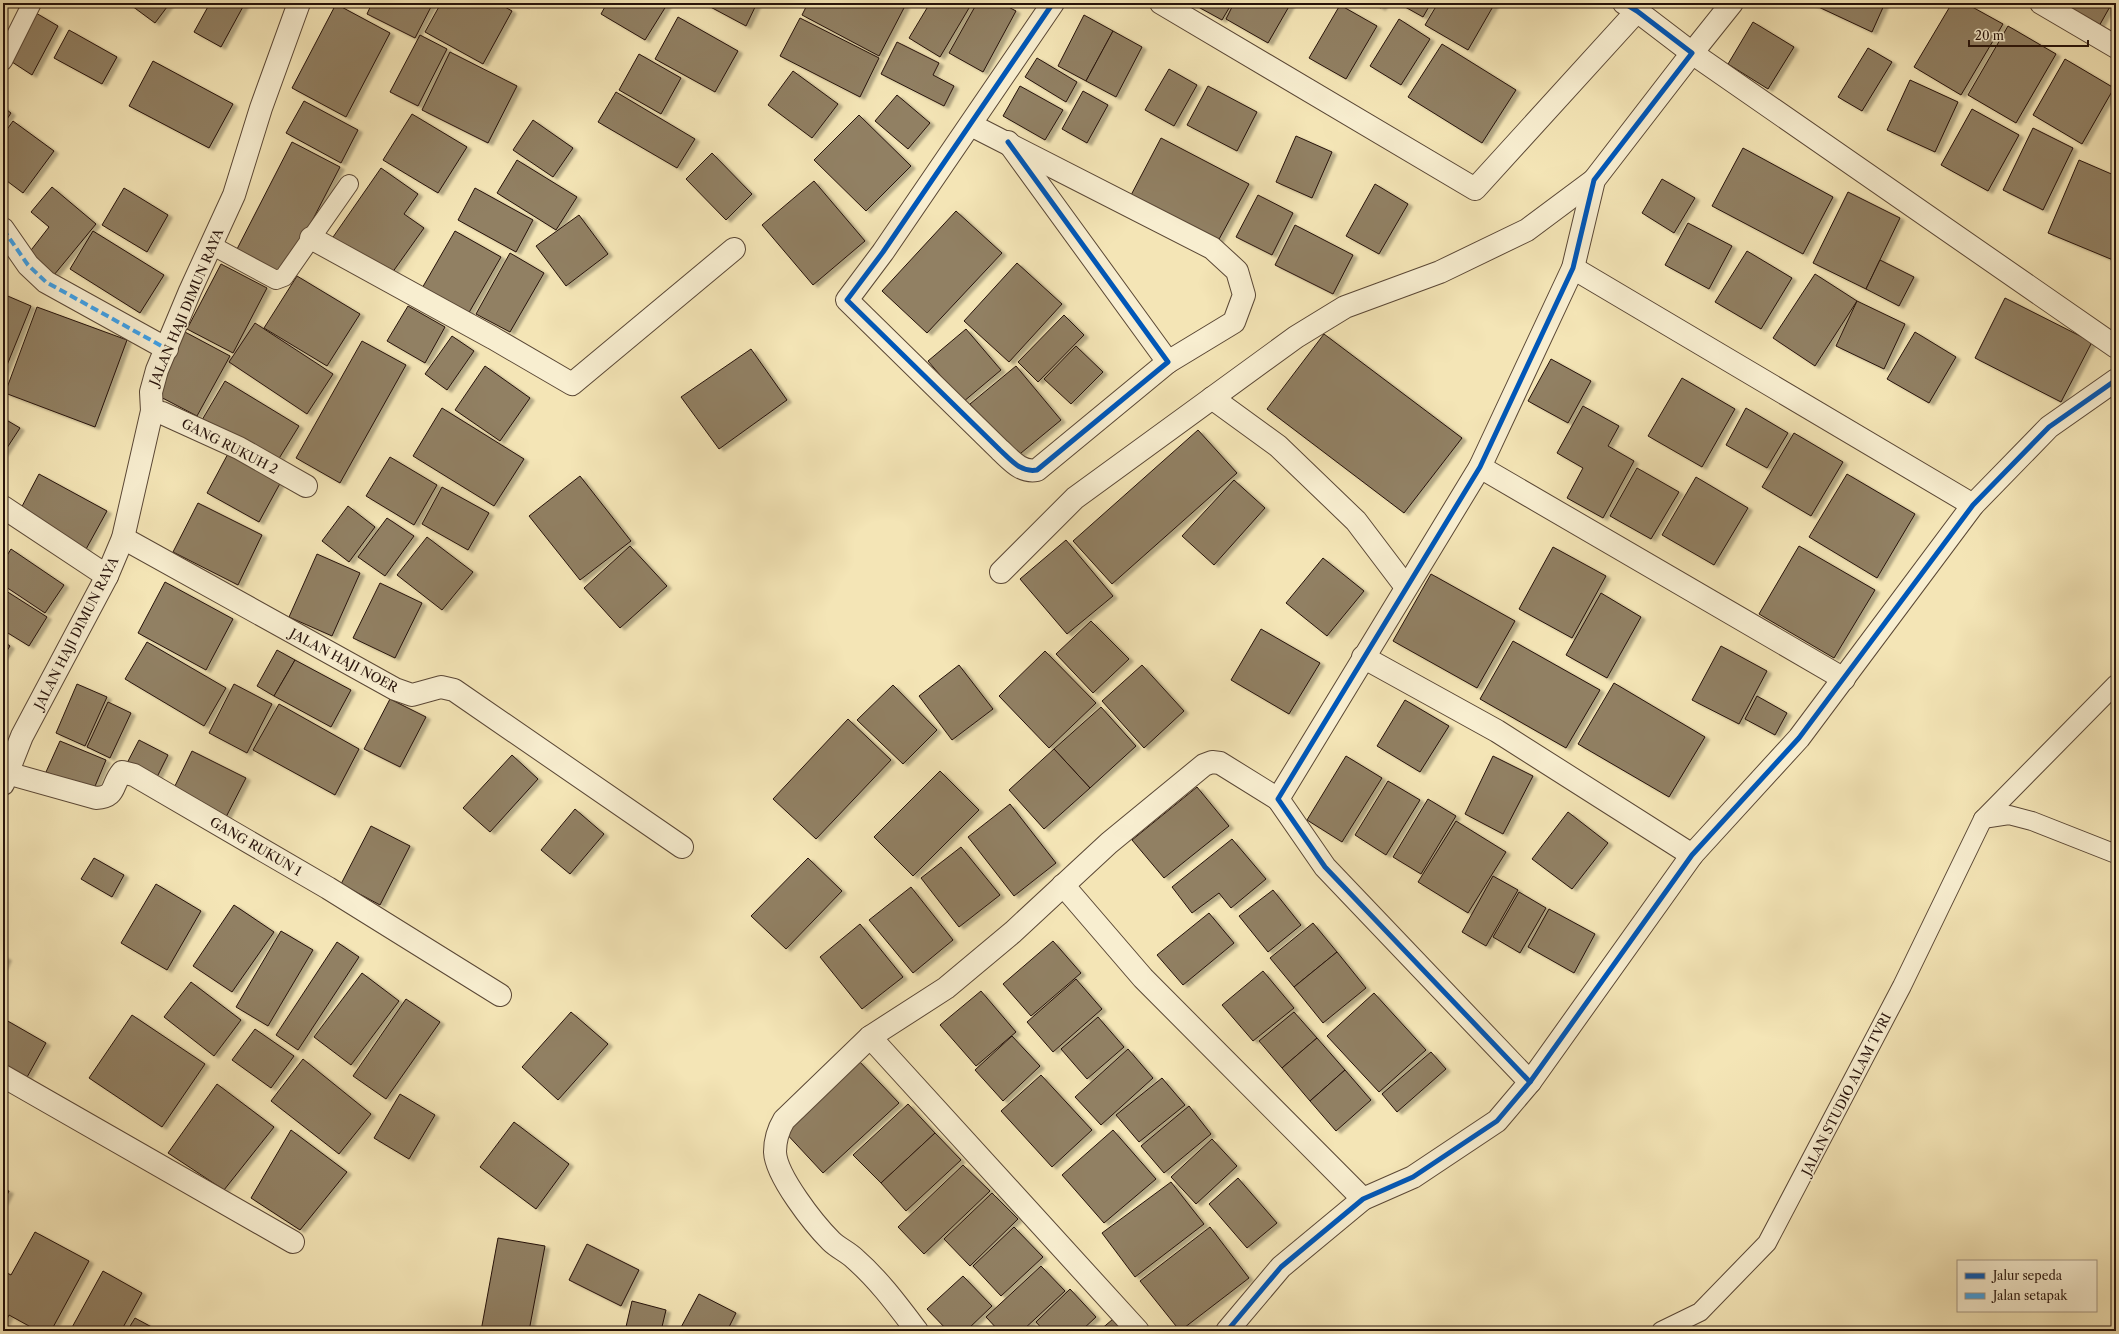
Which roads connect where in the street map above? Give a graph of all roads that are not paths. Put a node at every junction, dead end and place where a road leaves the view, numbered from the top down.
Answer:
1 (32, 3) edge
2 (299, 3) edge
3 (1054, 3) edge
4 (1161, 3) edge
5 (1732, 3) edge
6 (2041, 3) edge
7 (1631, 7) edge
8 (2116, 47) edge
9 (1692, 53) junction
10 (3, 61) edge
11 (971, 125) junction
12 (1008, 142) junction
13 (1594, 180) junction
14 (349, 184) dead end
15 (3, 229) edge
16 (311, 238) junction
17 (211, 244) junction
18 (734, 250) dead end
19 (1573, 268) junction
20 (2116, 347) edge
21 (167, 349) junction
22 (1168, 362) junction
23 (2116, 380) edge
24 (1212, 398) junction
25 (152, 411) junction
26 (1480, 466) junction
27 (306, 486) dead end
28 (1972, 505) junction
29 (3, 507) edge
30 (123, 538) junction
31 (1001, 572) dead end
32 (107, 576) junction
33 (1406, 587) junction
34 (1363, 657) junction
35 (1844, 679) junction
36 (2116, 684) edge
37 (4, 777) edge
38 (1278, 799) junction
39 (1983, 819) junction
40 (682, 847) dead end
41 (2116, 854) edge
42 (1692, 855) junction
43 (1063, 885) junction
44 (500, 995) dead end
45 (870, 1037) junction
46 (3, 1076) edge
47 (1530, 1082) junction
48 (1363, 1199) junction
49 (292, 1242) dead end
50 (917, 1331) edge
51 (1138, 1331) edge
52 (1227, 1331) edge
53 (1661, 1331) edge

1 - 10 lane
2 - 17 street, JALAN HAJI DIMUN RAYA
3 - 11 street
4 - 7 street
5 - 9 street
6 - 8 street
7 - 9 street
9 - 13 street
9 - 20 street
11 - 12 street
11 - 22 street
12 - 22 street
12 - 22 street
13 - 19 street
13 - 24 street
14 - 16 lane
15 - 21 street
16 - 17 lane
16 - 18 street
17 - 21 street, JALAN HAJI DIMUN RAYA
19 - 26 street
19 - 28 street
21 - 25 street, JALAN HAJI DIMUN RAYA
23 - 28 street
24 - 31 street
24 - 33 street
25 - 27 street, GANG RUKUH 2
25 - 30 street, JALAN HAJI DIMUN RAYA
26 - 33 street
26 - 35 street
28 - 35 street
29 - 32 street
30 - 32 street, JALAN HAJI DIMUN RAYA
30 - 40 street, JALAN HAJI NOER
32 - 37 street, JALAN HAJI DIMUN RAYA
33 - 34 street
34 - 38 street
34 - 42 street
35 - 42 street
36 - 39 lane, JALAN STUDIO ALAM TVRI
37 - 44 street, GANG RUKUN 1
38 - 43 street
38 - 47 street
39 - 41 lane
39 - 53 lane, JALAN STUDIO ALAM TVRI
42 - 47 street
43 - 45 street
43 - 48 street
45 - 50 street
45 - 51 street
46 - 49 street
47 - 48 street
48 - 52 street

